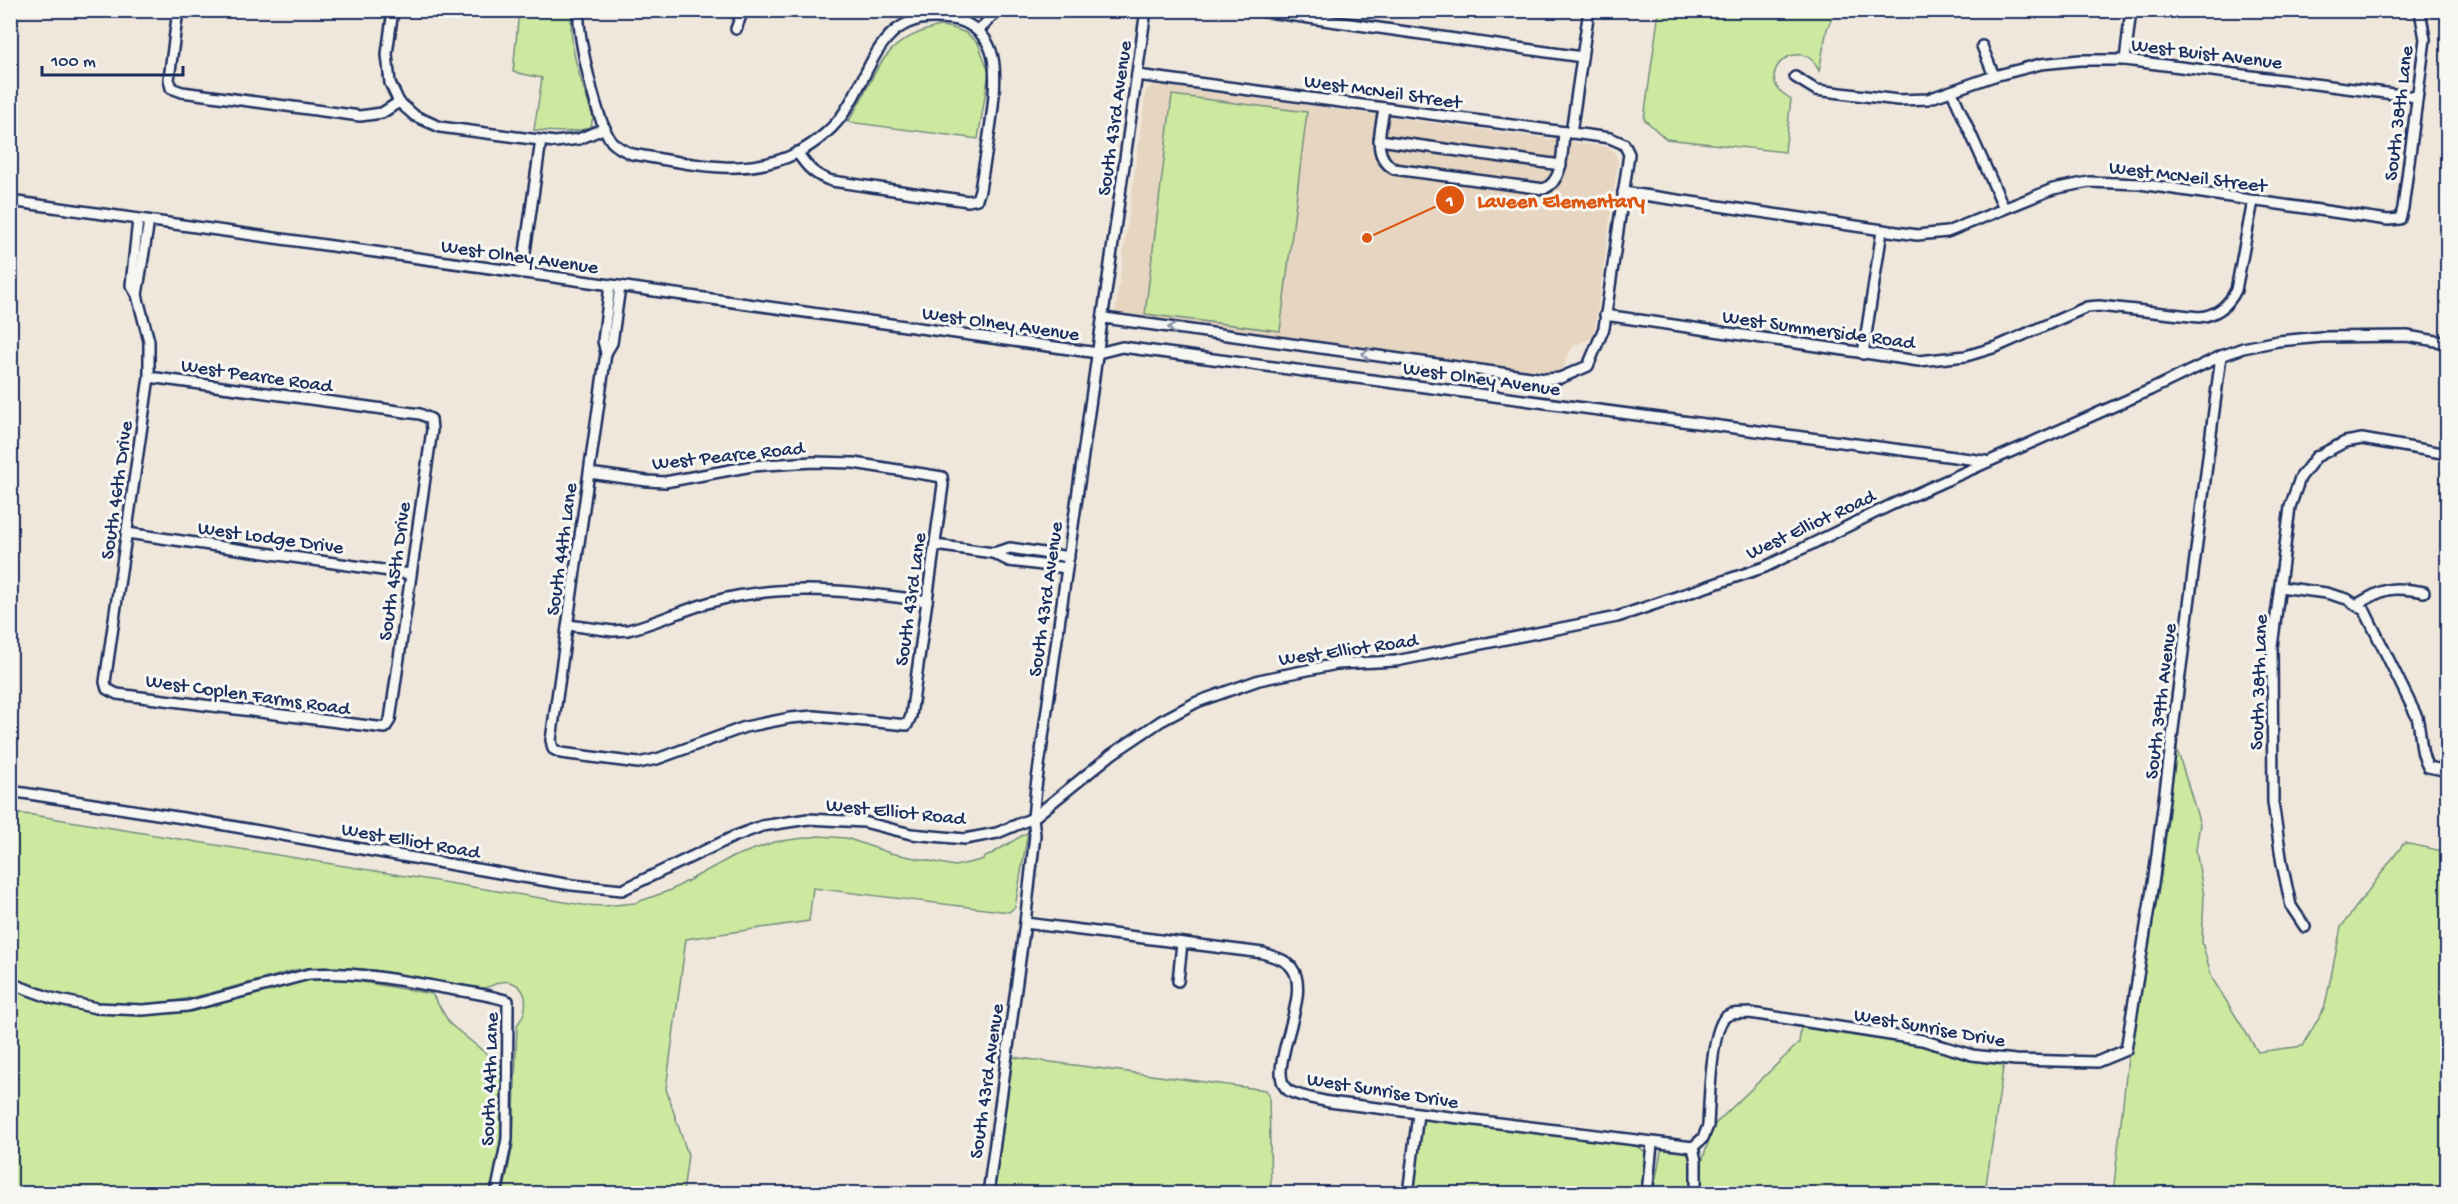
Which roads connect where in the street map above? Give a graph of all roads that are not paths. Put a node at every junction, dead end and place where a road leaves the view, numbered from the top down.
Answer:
1 (178, 10) edge
2 (393, 10) edge
3 (579, 10) edge
4 (742, 10) edge
5 (998, 10) edge
6 (1146, 10) edge
7 (1252, 10) edge
8 (1589, 10) edge
9 (2131, 10) edge
10 (2420, 10) edge
11 (736, 29) dead end
12 (978, 31) junction
13 (1982, 46) dead end
14 (1582, 57) junction
15 (2125, 60) junction
16 (1137, 75) junction
17 (1994, 76) junction
18 (1795, 77) dead end
19 (1952, 92) junction
20 (2417, 97) junction
21 (399, 102) junction
22 (1384, 108) junction
23 (605, 128) junction
24 (1568, 133) junction
25 (541, 140) junction
26 (1379, 140) junction
27 (797, 152) junction
28 (1561, 165) junction
29 (1623, 192) junction
30 (10, 201) edge
31 (2253, 201) junction
32 (2004, 208) junction
33 (2400, 219) joint
34 (138, 220) junction
35 (149, 221) junction
36 (1882, 231) junction
37 (132, 258) junction
38 (143, 260) junction
39 (522, 273) junction
40 (615, 286) junction
41 (137, 295) junction
42 (1605, 315) junction
43 (1104, 318) junction
44 (2448, 343) edge
45 (1098, 353) junction
46 (1863, 354) junction
47 (2221, 356) junction
48 (149, 378) junction
49 (431, 419) joint
50 (2448, 454) edge
51 (1987, 462) junction
52 (589, 473) junction
53 (942, 477) joint
54 (127, 533) junction
55 (935, 545) junction
56 (1028, 550) junction
57 (993, 553) junction
58 (1069, 557) junction
59 (1026, 563) junction
60 (1067, 568) junction
61 (410, 574) junction
62 (2280, 587) junction
63 (2424, 592) dead end
64 (927, 601) junction
65 (2356, 605) junction
66 (568, 625) junction
67 (107, 689) joint
68 (385, 728) joint
69 (553, 749) joint
70 (2448, 771) edge
71 (10, 791) edge
72 (1033, 818) junction
73 (1024, 923) junction
74 (2305, 927) dead end
75 (1182, 943) junction
76 (1178, 981) dead end
77 (10, 983) edge
78 (2126, 1050) joint
79 (1418, 1114) junction
80 (1653, 1144) junction
81 (1693, 1147) junction
82 (496, 1194) edge
83 (988, 1194) edge
84 (1408, 1194) edge
85 (1647, 1194) edge
86 (1696, 1194) edge

1 - 21 street
2 - 21 street
3 - 23 street
4 - 11 street
5 - 12 street
6 - 16 street, South 43rd Avenue
7 - 14 street
8 - 14 street
9 - 15 street
10 - 20 street, South 38th Lane
12 - 27 street
12 - 27 street
13 - 17 street
14 - 24 street
15 - 17 street, West Buist Avenue
15 - 20 street, West Buist Avenue
16 - 22 street, West McNeil Street
16 - 43 street, South 43rd Avenue
17 - 19 street, West Buist Avenue
18 - 19 street, West Buist Avenue
19 - 32 street
20 - 33 street, South 38th Lane
21 - 25 street
22 - 24 street, West McNeil Street
22 - 26 street
23 - 25 street
23 - 27 street
24 - 28 street
24 - 29 street, West McNeil Street
25 - 39 street
26 - 28 street
26 - 28 street
29 - 36 street, West McNeil Street
29 - 42 street
30 - 34 street, West Olney Avenue
31 - 32 street, West McNeil Street
31 - 33 street, West McNeil Street
31 - 46 street, West Summerside Road
32 - 36 street, West McNeil Street
34 - 35 street, West Olney Avenue
34 - 37 street, South 46th Drive
35 - 38 street, South 46th Drive
35 - 39 street, West Olney Avenue
36 - 46 street
37 - 38 street
37 - 41 street, South 46th Drive
38 - 41 street, South 46th Drive
39 - 40 street, West Olney Avenue
40 - 45 street, West Olney Avenue
40 - 52 street, South 44th Lane
41 - 48 street, South 46th Drive
42 -> 43 street
42 - 46 street, West Summerside Road
43 - 45 street, South 43rd Avenue
44 - 47 street, West Elliot Road
45 - 51 street, West Olney Avenue
45 - 58 street, South 43rd Avenue
47 - 51 street, West Elliot Road
47 - 78 street, South 39th Avenue
48 - 49 street, West Pearce Road
48 - 54 street, South 46th Drive
49 - 61 street, South 45th Drive
50 - 62 street, South 38th Lane
51 - 72 street, West Elliot Road
52 - 53 street, West Pearce Road
52 - 66 street, South 44th Lane
53 - 55 street, South 43rd Lane
54 - 61 street, West Lodge Drive
54 - 67 street, South 46th Drive
55 - 57 street
55 - 64 street, South 43rd Lane
56 - 57 street
56 - 58 street
56 - 59 street
57 - 59 street
58 - 60 street, South 43rd Avenue
59 - 60 street
60 - 72 street, South 43rd Avenue
61 - 68 street, South 45th Drive
62 - 65 street
62 - 74 street, South 38th Lane
63 - 65 street
64 - 66 street
64 - 69 street, South 43rd Lane
65 - 70 street
66 - 69 street, South 44th Lane
67 - 68 street, West Coplen Farms Road
71 - 72 street, West Elliot Road
72 - 73 street, South 43rd Avenue
73 - 75 street, West Sunrise Drive
73 - 83 street, South 43rd Avenue
75 - 76 street
75 - 79 street, West Sunrise Drive
77 - 82 street, South 44th Lane
78 - 81 street, West Sunrise Drive
79 - 80 street, West Sunrise Drive
79 - 84 street
80 - 81 street, West Sunrise Drive
80 - 85 street
81 - 86 street

